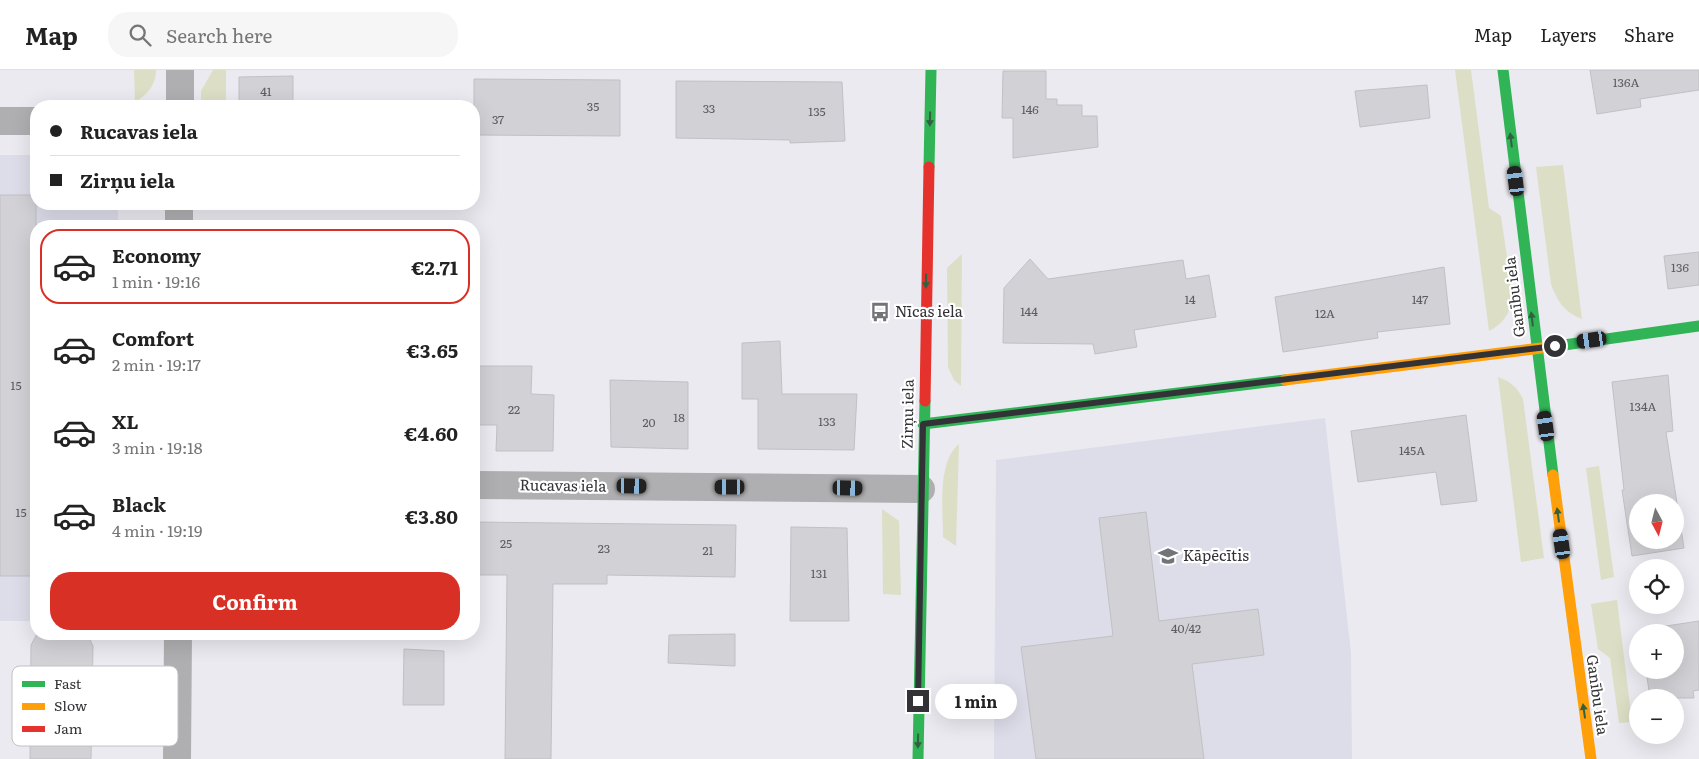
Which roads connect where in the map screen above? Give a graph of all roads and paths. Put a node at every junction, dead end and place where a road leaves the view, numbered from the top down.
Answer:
1 (180, 70) edge
2 (931, 70) edge
3 (1503, 70) edge
4 (180, 100) edge
5 (30, 120) edge
6 (0, 121) edge
7 (1699, 326) edge
8 (1536, 348) junction
9 (923, 424) junction
10 (480, 485) edge
11 (921, 489) junction
12 (178, 640) edge
13 (178, 666) edge
14 (177, 746) edge
15 (177, 759) edge
16 (918, 759) edge
17 (1591, 759) edge

1 - 4 street
2 -> 9 main road, Zirņu iela
8 -> 3 main road, Ganību iela
5 - 6 street
7 - 8 main road
8 - 9 main road
17 -> 8 main road, Ganību iela
9 - 11 main road, Zirņu iela
10 - 11 street, Rucavas iela
11 -> 16 main road, Zirņu iela
12 - 13 street
14 - 15 street

